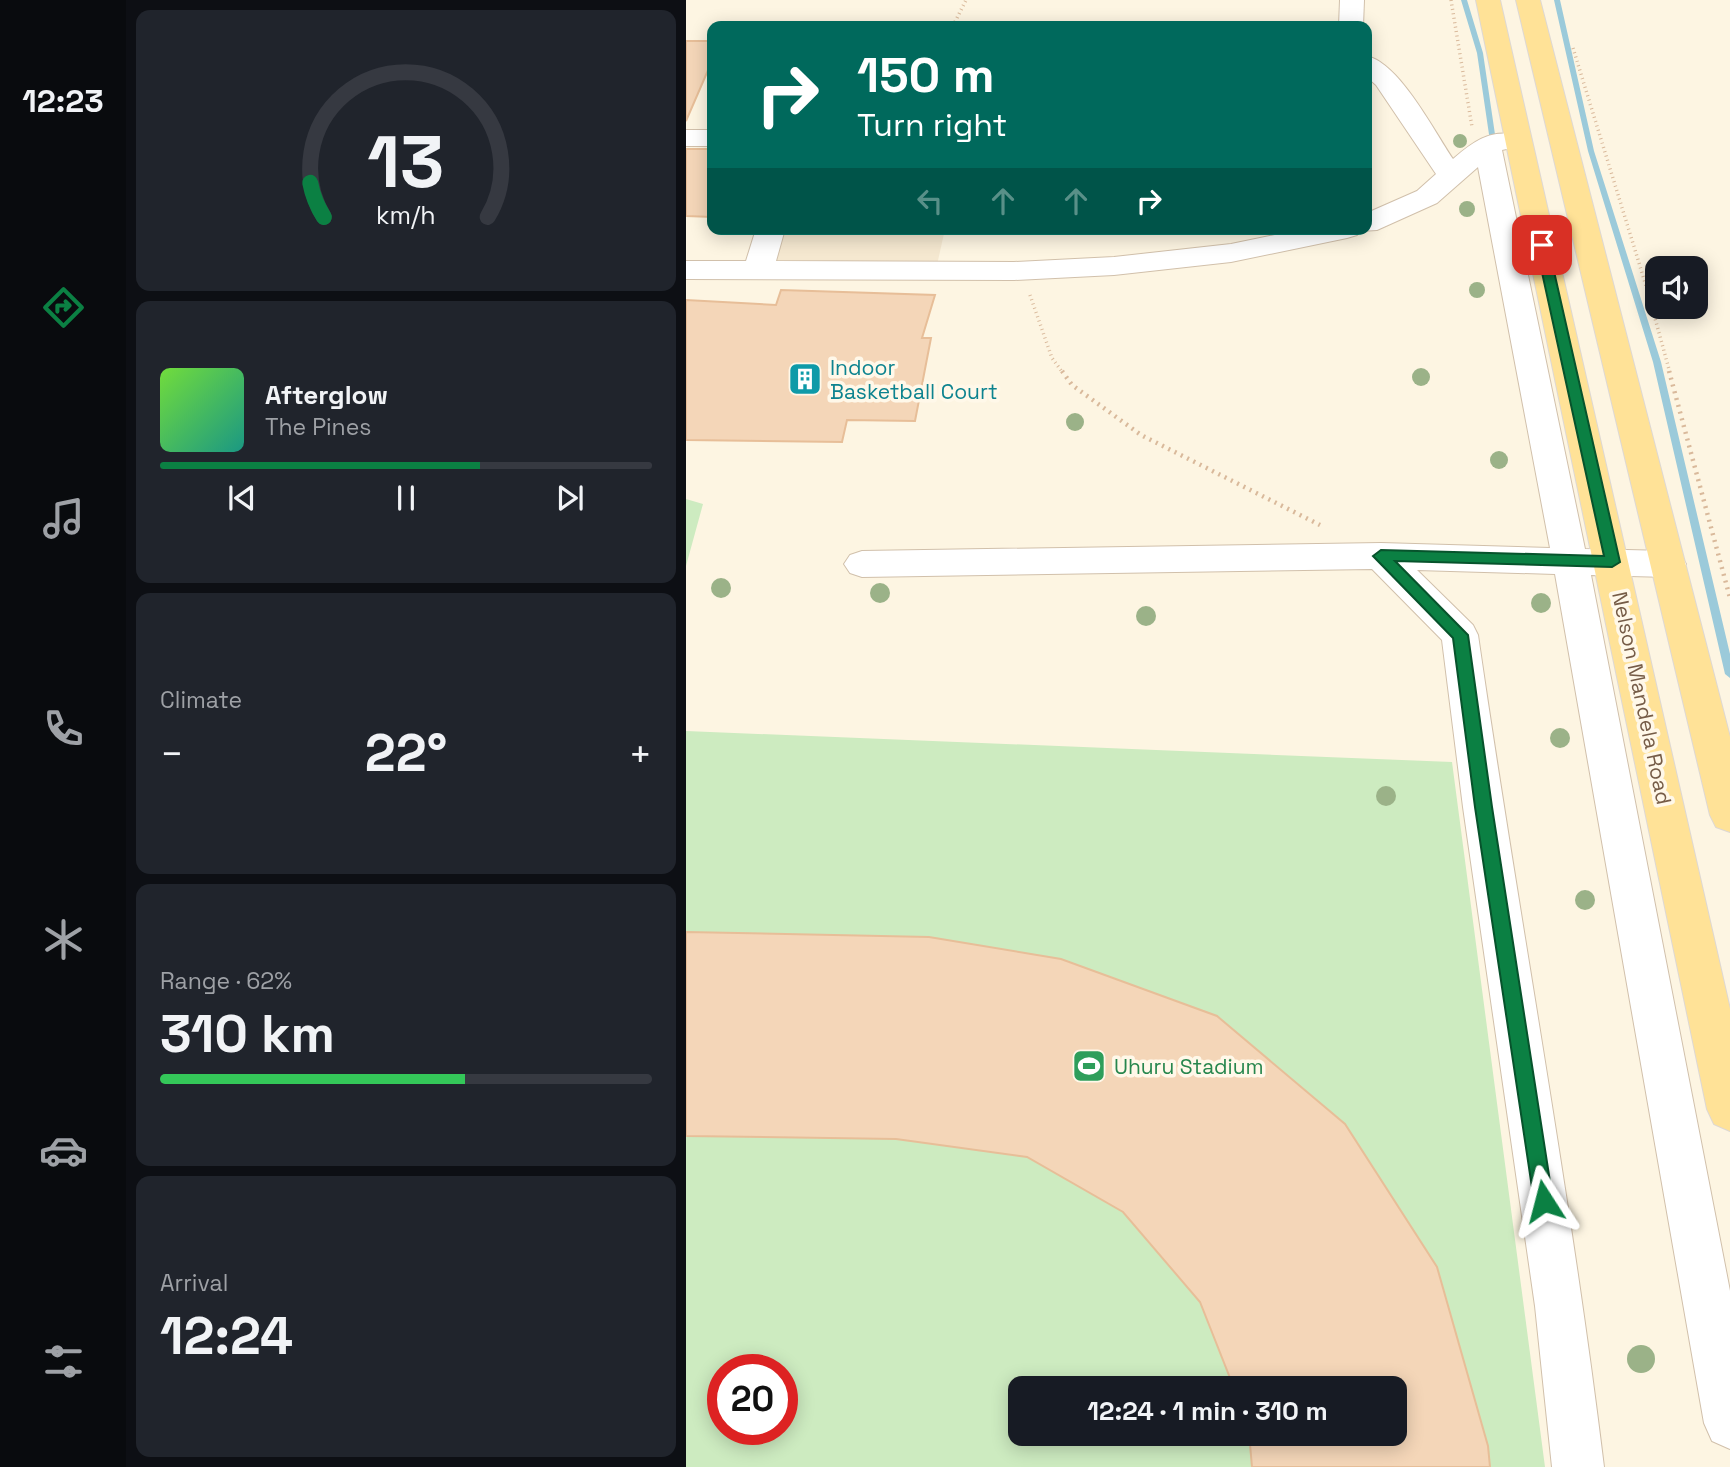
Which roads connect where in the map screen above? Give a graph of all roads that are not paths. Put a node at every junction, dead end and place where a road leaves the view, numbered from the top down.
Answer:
1 (1352, 0) edge
2 (1488, 0) edge
3 (1528, 0) edge
4 (1351, 21) edge
5 (1372, 68) edge
6 (686, 138) edge
7 (707, 138) edge
8 (1503, 142) junction
9 (1451, 176) junction
10 (1372, 222) edge
11 (769, 235) edge
12 (1318, 235) edge
13 (759, 268) junction
14 (686, 270) edge
15 (1381, 556) junction
16 (1570, 560) junction
17 (1612, 562) junction
18 (1668, 564) junction
19 (862, 565) dead end
20 (1730, 815) edge
21 (1730, 1109) edge
22 (1730, 1423) edge
23 (1578, 1467) edge

1 - 4 lane
2 - 8 main road, Nelson Mandela Road
3 - 18 main road
5 - 9 lane
6 - 7 lane
8 - 9 lane
8 - 16 lane
8 - 17 main road, Nelson Mandela Road
9 - 10 lane
11 - 13 lane
12 - 13 lane
13 - 14 lane
15 - 16 lane
15 - 19 lane
15 - 23 lane
16 - 17 lane
16 - 22 lane
17 - 18 lane
17 - 21 main road, Nelson Mandela Road
18 - 20 main road

